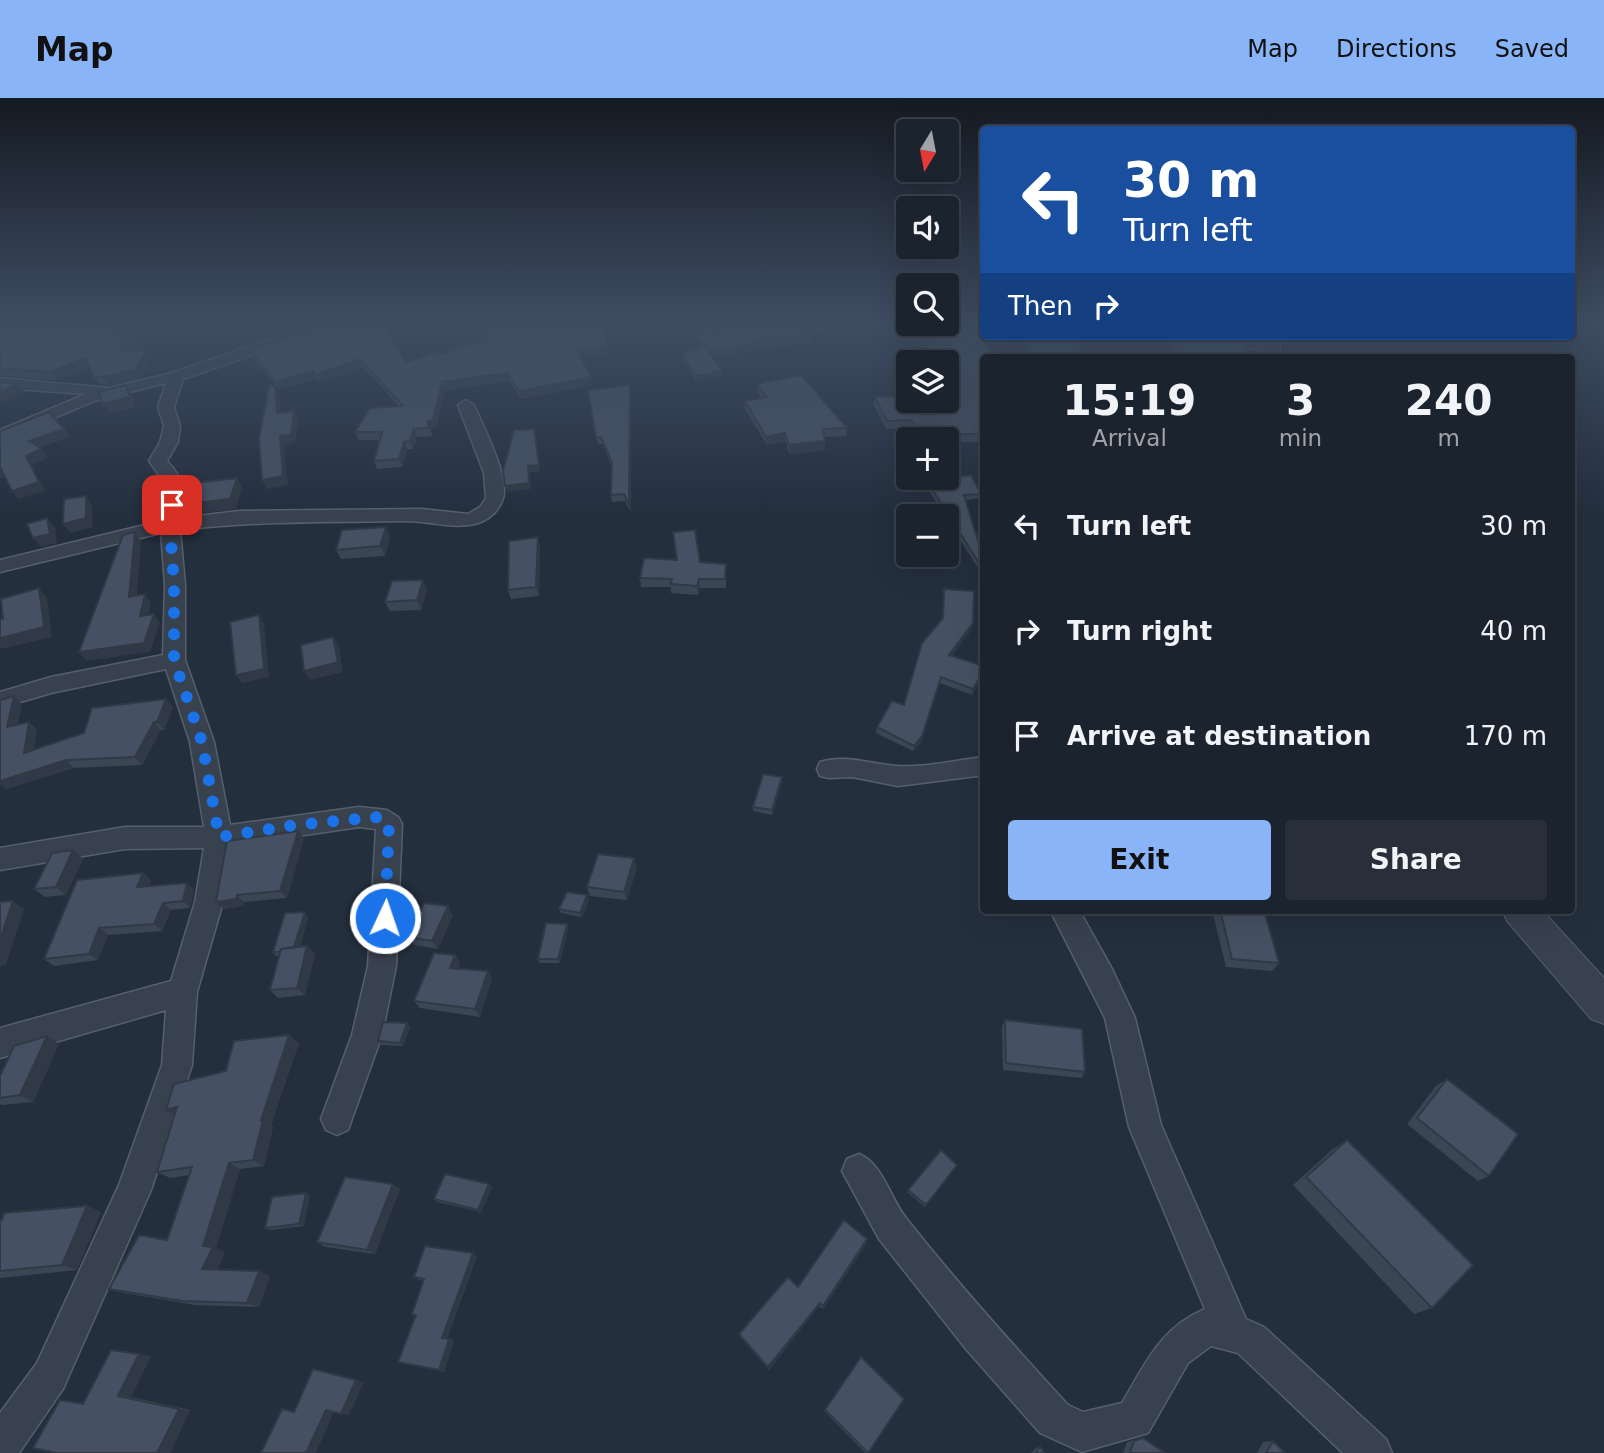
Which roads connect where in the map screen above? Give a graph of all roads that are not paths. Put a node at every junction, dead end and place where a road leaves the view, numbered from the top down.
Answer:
1 (46, 386) edge
2 (134, 386) edge
3 (173, 386) edge
4 (114, 391) junction
5 (466, 405) dead end
6 (0, 436) edge
7 (170, 525) junction
8 (0, 566) edge
9 (174, 660) junction
10 (0, 699) edge
11 (980, 766) edge
12 (830, 769) dead end
13 (219, 837) junction
14 (0, 859) edge
15 (1066, 914) edge
16 (1524, 914) edge
17 (182, 992) junction
18 (1604, 1006) edge
19 (0, 1042) edge
20 (337, 1119) dead end
21 (859, 1171) dead end
22 (1233, 1332) junction
23 (0, 1446) edge
24 (1371, 1453) edge

1 - 4 street
2 - 4 street
3 - 7 street
4 - 6 street
5 - 7 street
7 - 8 street
7 - 9 street
9 - 10 street
9 - 13 street
11 - 12 street
13 - 14 street
13 - 17 street
13 - 20 street
15 - 22 street
16 - 18 street
17 - 19 street
17 - 23 street
21 - 22 street
22 - 24 street

